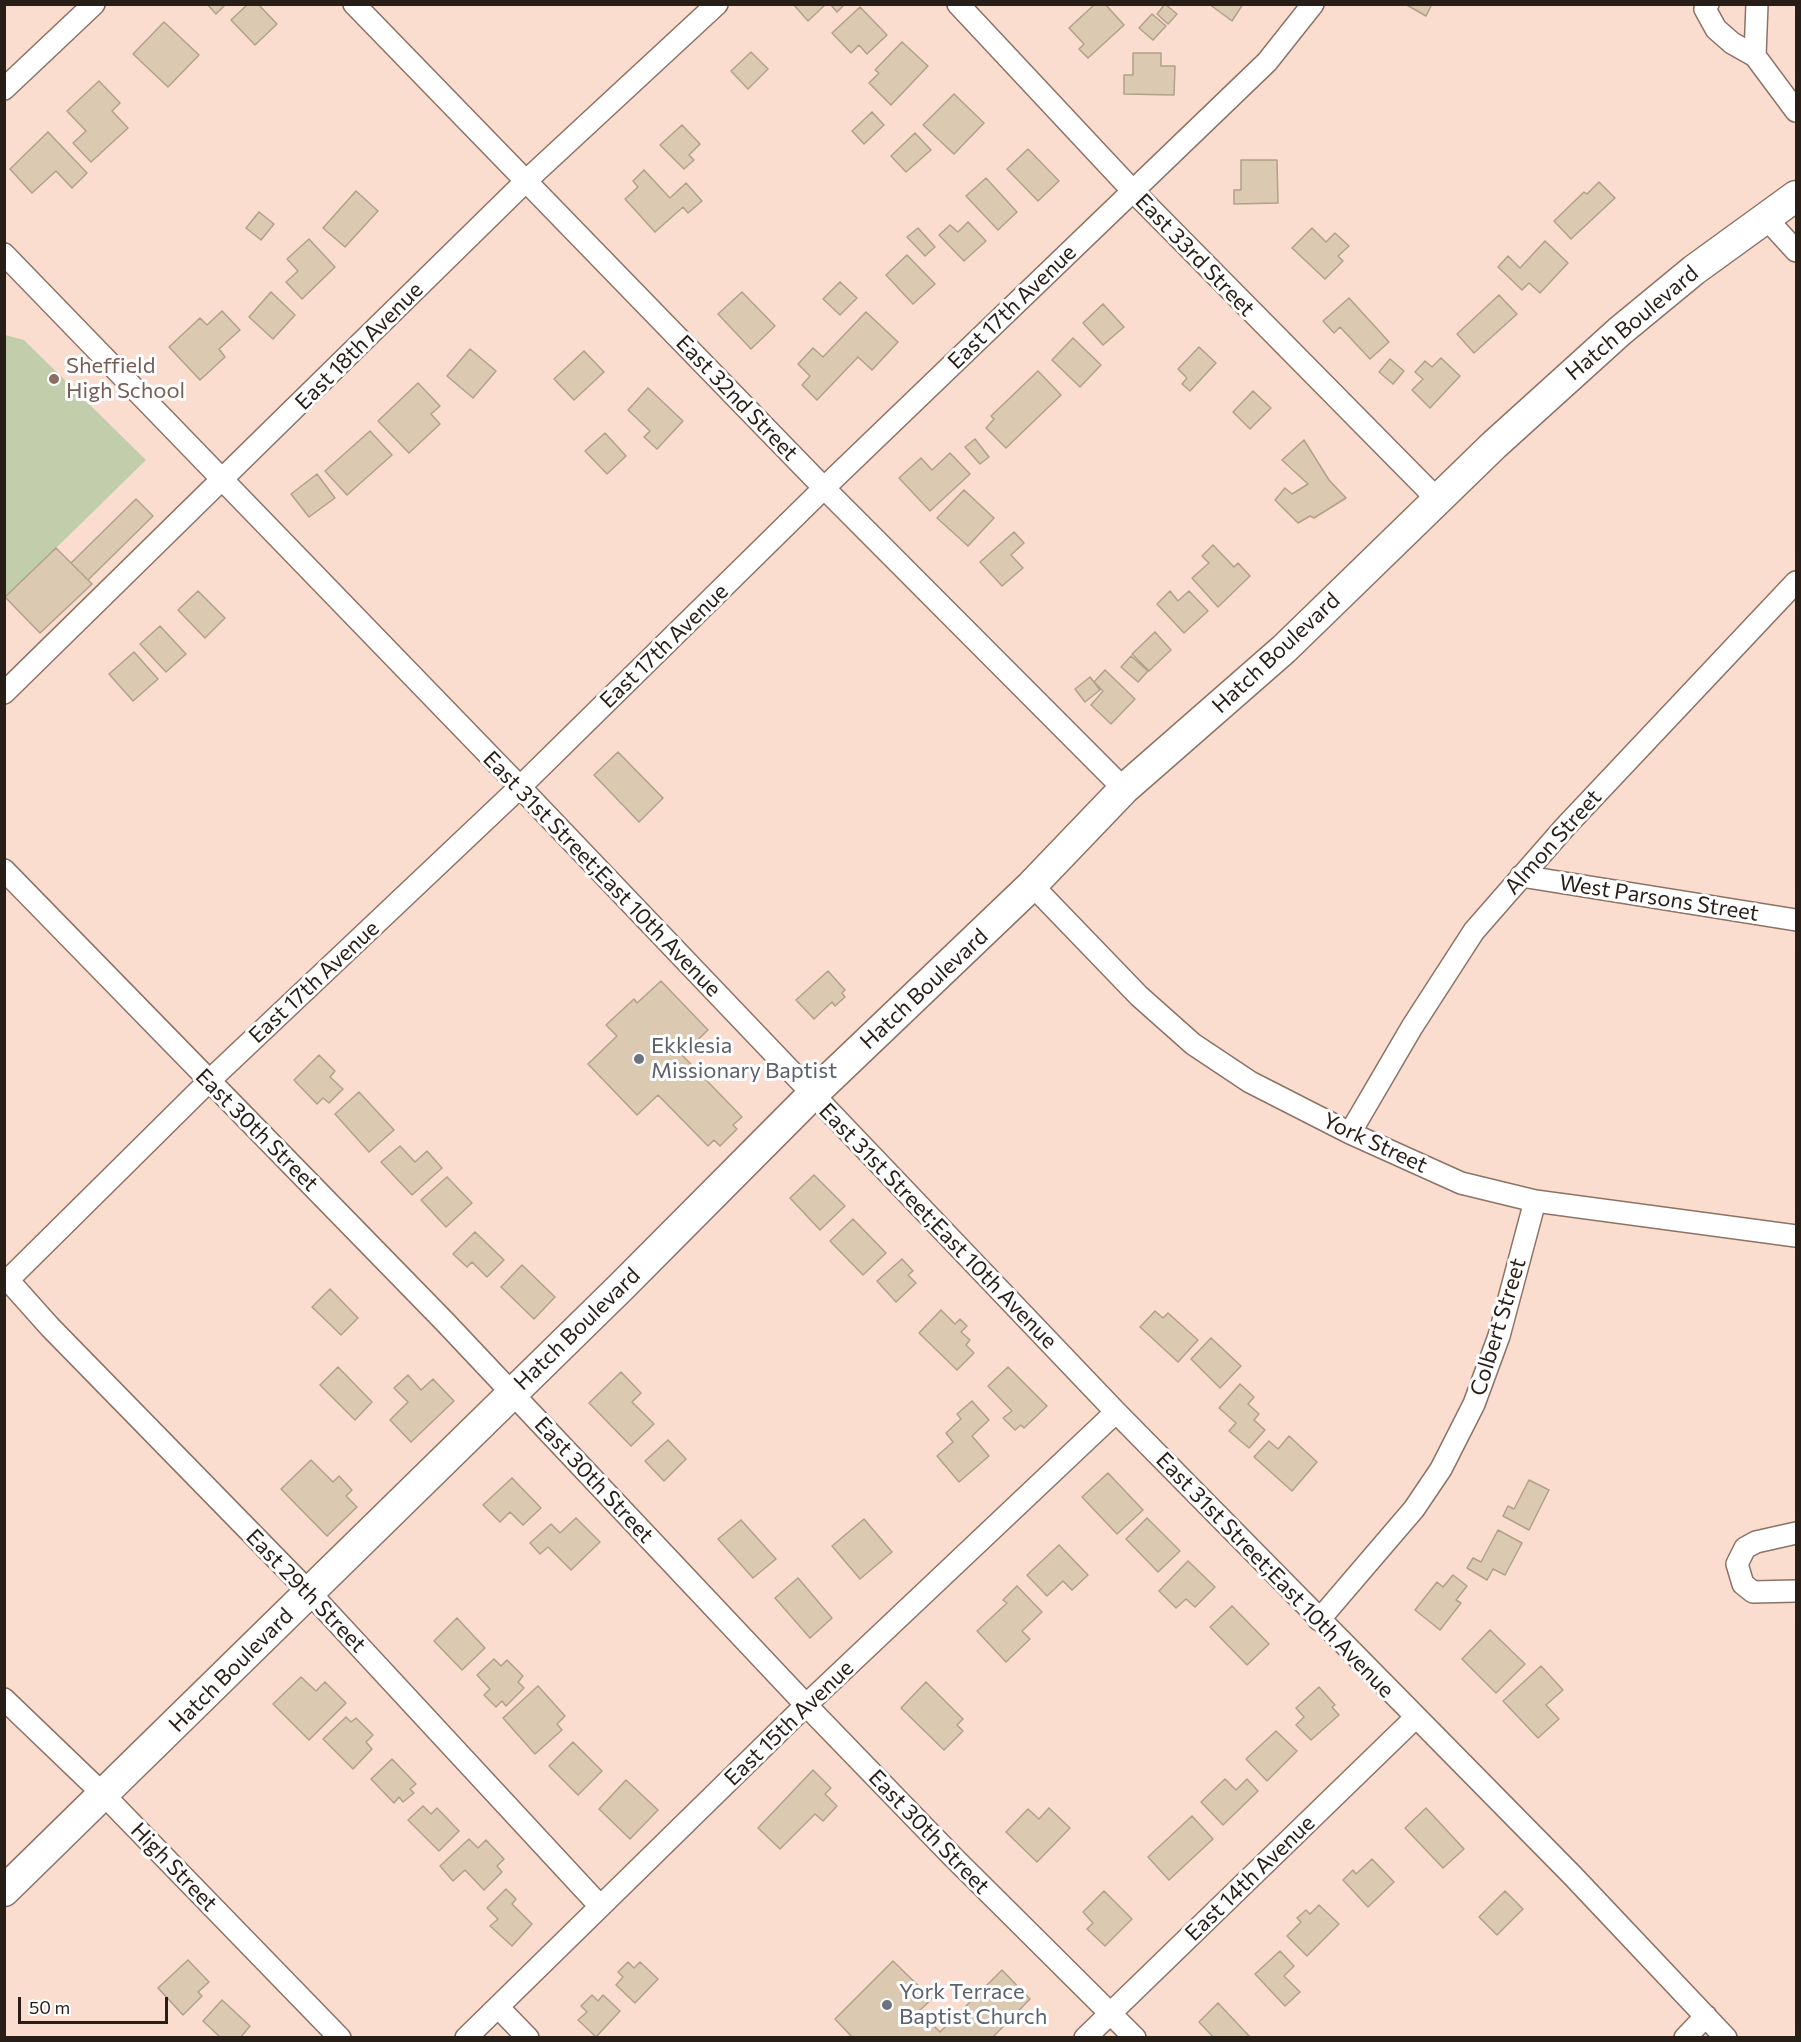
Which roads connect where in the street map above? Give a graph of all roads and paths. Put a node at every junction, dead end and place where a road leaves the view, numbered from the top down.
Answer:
1 (94, 4) edge
2 (354, 4) edge
3 (717, 4) edge
4 (958, 4) edge
5 (1313, 4) edge
6 (1708, 4) edge
7 (1757, 4) edge
8 (1755, 56) junction
9 (4, 90) edge
10 (1797, 111) edge
11 (527, 180) junction
12 (1132, 190) junction
13 (1797, 196) edge
14 (1764, 217) junction
15 (1797, 251) edge
16 (4, 254) edge
17 (224, 479) junction
18 (824, 488) junction
19 (1437, 500) junction
20 (1797, 582) edge
21 (4, 693) edge
22 (520, 787) junction
23 (1124, 789) junction
24 (4, 870) edge
25 (1521, 876) junction
26 (1032, 885) junction
27 (1797, 920) edge
28 (208, 1082) junction
29 (812, 1095) junction
30 (1350, 1133) junction
31 (1535, 1201) junction
32 (1797, 1236) edge
33 (8, 1280) joint
34 (512, 1392) junction
35 (1116, 1412) junction
36 (1797, 1533) edge
37 (1797, 1591) edge
38 (309, 1592) junction
39 (1319, 1620) junction
40 (4, 1699) edge
41 (806, 1705) junction
42 (1415, 1718) junction
43 (104, 1795) junction
44 (4, 1891) edge
45 (600, 1906) junction
46 (498, 2007) junction
47 (1110, 2013) junction
48 (1706, 2016) junction
49 (340, 2037) edge
50 (466, 2037) edge
51 (528, 2037) edge
52 (1085, 2037) edge
53 (1134, 2037) edge
54 (1685, 2037) edge
55 (1726, 2037) edge

1 - 9 street
2 - 11 street, East 32nd Street
3 - 11 street, East 18th Avenue
4 - 12 street, East 33rd Street
5 - 12 street, East 17th Avenue
6 - 8 street
7 - 8 street
8 - 10 street
11 - 17 street, East 18th Avenue
11 - 18 street, East 32nd Street
12 - 18 street, East 17th Avenue
12 - 19 street, East 33rd Street
13 - 14 main road, Hatch Boulevard
14 - 15 street
14 - 19 main road, Hatch Boulevard
16 - 17 street, East 31st Street;East 10th Avenue
17 - 21 street, East 18th Avenue
17 - 22 street, East 31st Street;East 10th Avenue
18 - 22 street, East 17th Avenue
18 - 23 street, East 32nd Street
19 - 23 main road, Hatch Boulevard
20 - 25 street, Almon Street
22 - 28 street, East 17th Avenue
22 - 29 street, East 31st Street;East 10th Avenue
23 - 26 main road, Hatch Boulevard
24 - 28 street, East 30th Street
25 - 27 street, West Parsons Street
25 - 30 street, Almon Street
26 - 29 main road, Hatch Boulevard
26 - 30 street, York Street
28 - 33 street, East 17th Avenue
28 - 34 street, East 30th Street
29 - 34 main road, Hatch Boulevard
29 - 35 street, East 31st Street;East 10th Avenue
30 - 31 street, York Street
31 - 32 street, York Street
31 - 39 street, Colbert Street
33 - 38 street, East 29th Street
34 - 38 main road, Hatch Boulevard
34 - 41 street, East 30th Street
35 - 39 street, East 31st Street;East 10th Avenue
35 - 41 street, East 15th Avenue
36 - 37 street
38 - 43 main road, Hatch Boulevard
38 - 45 street, East 29th Street
39 - 42 street, East 31st Street;East 10th Avenue
40 - 43 street, High Street
41 - 45 street, East 15th Avenue
41 - 47 street, East 30th Street
42 - 47 street, East 14th Avenue
42 - 48 street, East 31st Street;East 10th Avenue
43 - 44 main road, Hatch Boulevard
43 - 49 street, High Street
45 - 46 street, East 15th Avenue
46 - 50 street, East 15th Avenue
46 - 51 street
47 - 52 street, East 14th Avenue
47 - 53 street, East 30th Street
48 - 54 street
48 - 55 street, East 31st Street;East 10th Avenue

